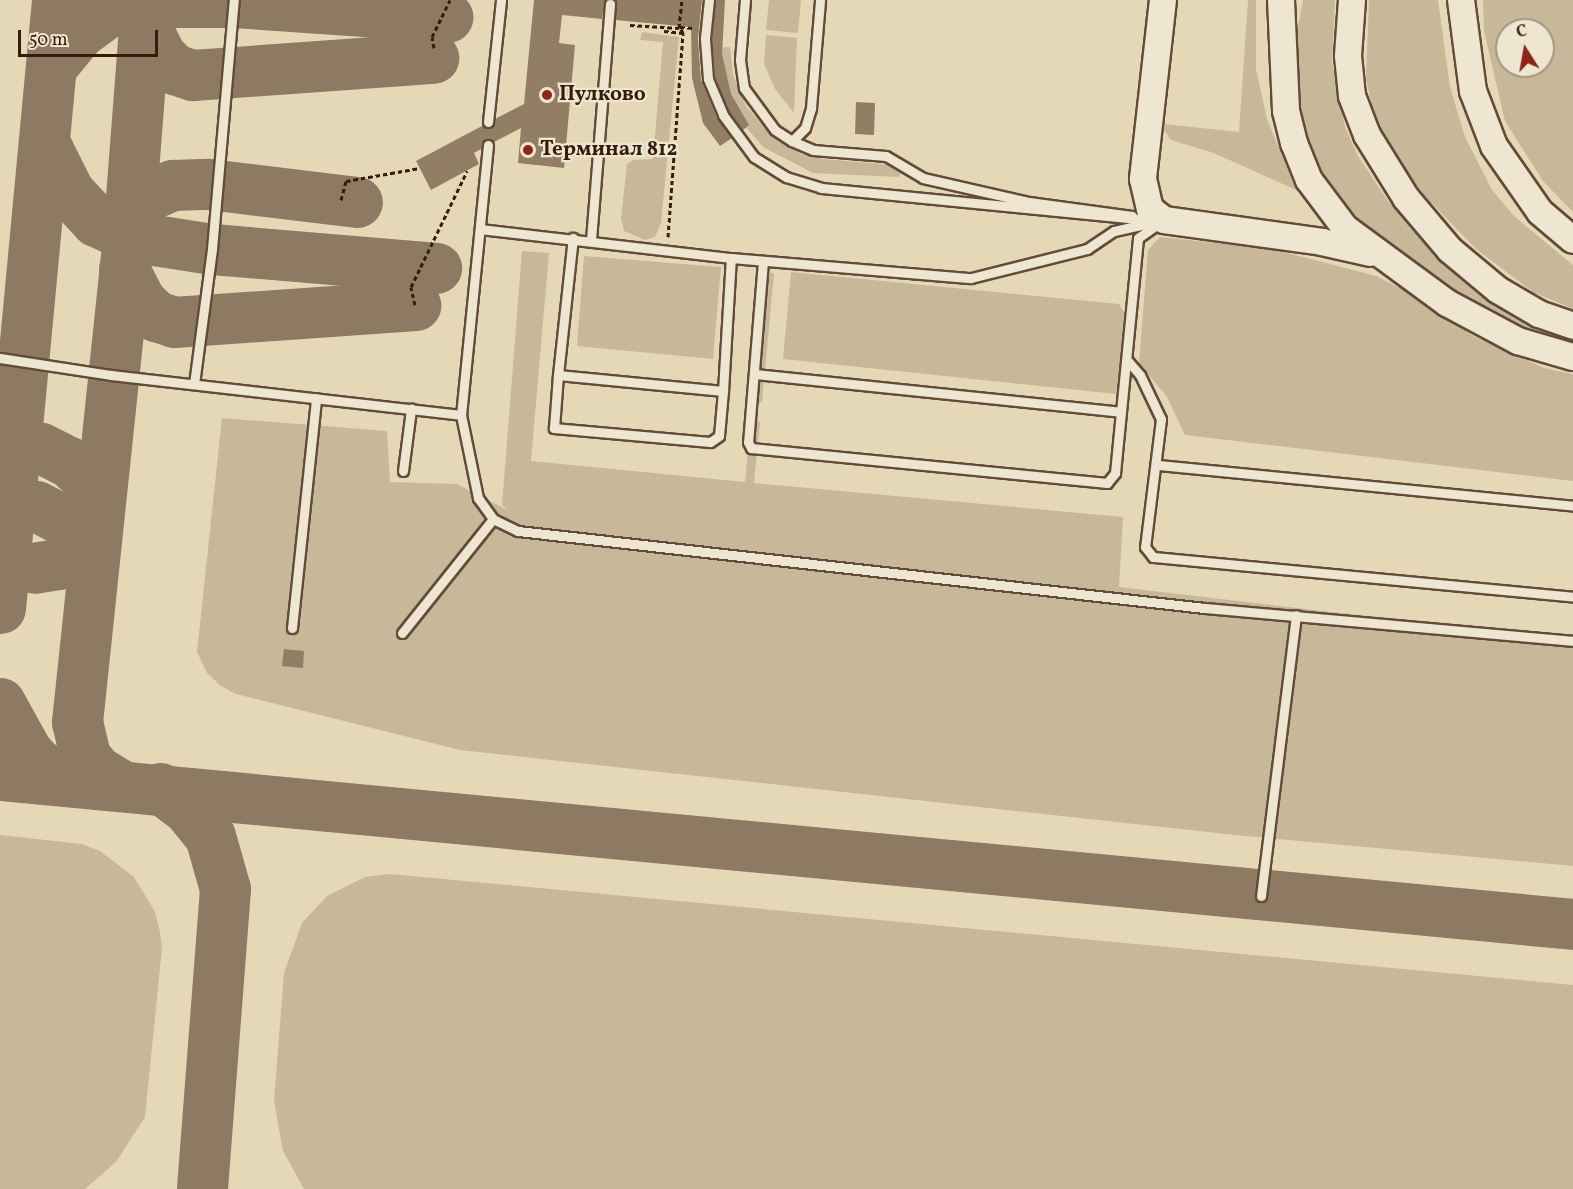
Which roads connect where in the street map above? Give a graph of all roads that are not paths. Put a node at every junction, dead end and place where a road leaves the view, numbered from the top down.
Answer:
1 (234, 0) edge
2 (501, 0) edge
3 (709, 0) edge
4 (745, 0) edge
5 (820, 0) edge
6 (1163, 0) edge
7 (1352, 0) edge
8 (1461, 0) edge
9 (610, 4) dead end
10 (1277, 4) edge
11 (488, 122) dead end
12 (792, 141) junction
13 (488, 145) dead end
14 (1164, 220) junction
15 (480, 229) junction
16 (573, 238) junction
17 (591, 240) junction
18 (1573, 240) edge
19 (1379, 255) junction
20 (731, 258) junction
21 (763, 261) junction
22 (1573, 326) edge
23 (1573, 357) edge
24 (0, 358) edge
25 (1127, 360) junction
26 (755, 374) junction
27 (558, 375) junction
28 (194, 384) junction
29 (723, 391) junction
30 (316, 398) junction
31 (411, 409) junction
32 (1120, 412) junction
33 (461, 415) junction
34 (1158, 465) junction
35 (403, 471) dead end
36 (1573, 506) edge
37 (493, 519) junction
38 (1573, 597) edge
39 (1296, 615) junction
40 (292, 628) dead end
41 (402, 633) dead end
42 (1573, 641) edge
43 (1261, 896) dead end

1 - 28 lane
2 - 11 lane
3 - 14 lane
4 - 12 lane
5 - 12 lane
6 - 14 street
7 - 22 street
8 - 18 street
9 - 17 lane
10 - 19 street
12 - 14 lane
13 - 15 lane
14 - 19 street
14 - 21 lane
14 - 25 lane
15 - 16 lane
15 - 33 lane
16 - 17 lane
16 - 27 lane
17 - 20 lane
19 - 23 street
20 - 21 lane
20 - 29 lane
21 - 26 lane
24 - 28 lane
25 - 32 lane
25 - 34 lane
26 - 32 lane
26 - 32 lane
27 - 29 lane
27 - 29 lane
28 - 30 lane
30 - 31 lane
30 - 40 lane
31 - 33 lane
31 - 35 lane
33 - 37 lane
34 - 36 lane
34 - 38 lane
37 - 39 lane
37 - 41 lane
39 - 42 lane
39 - 43 lane

